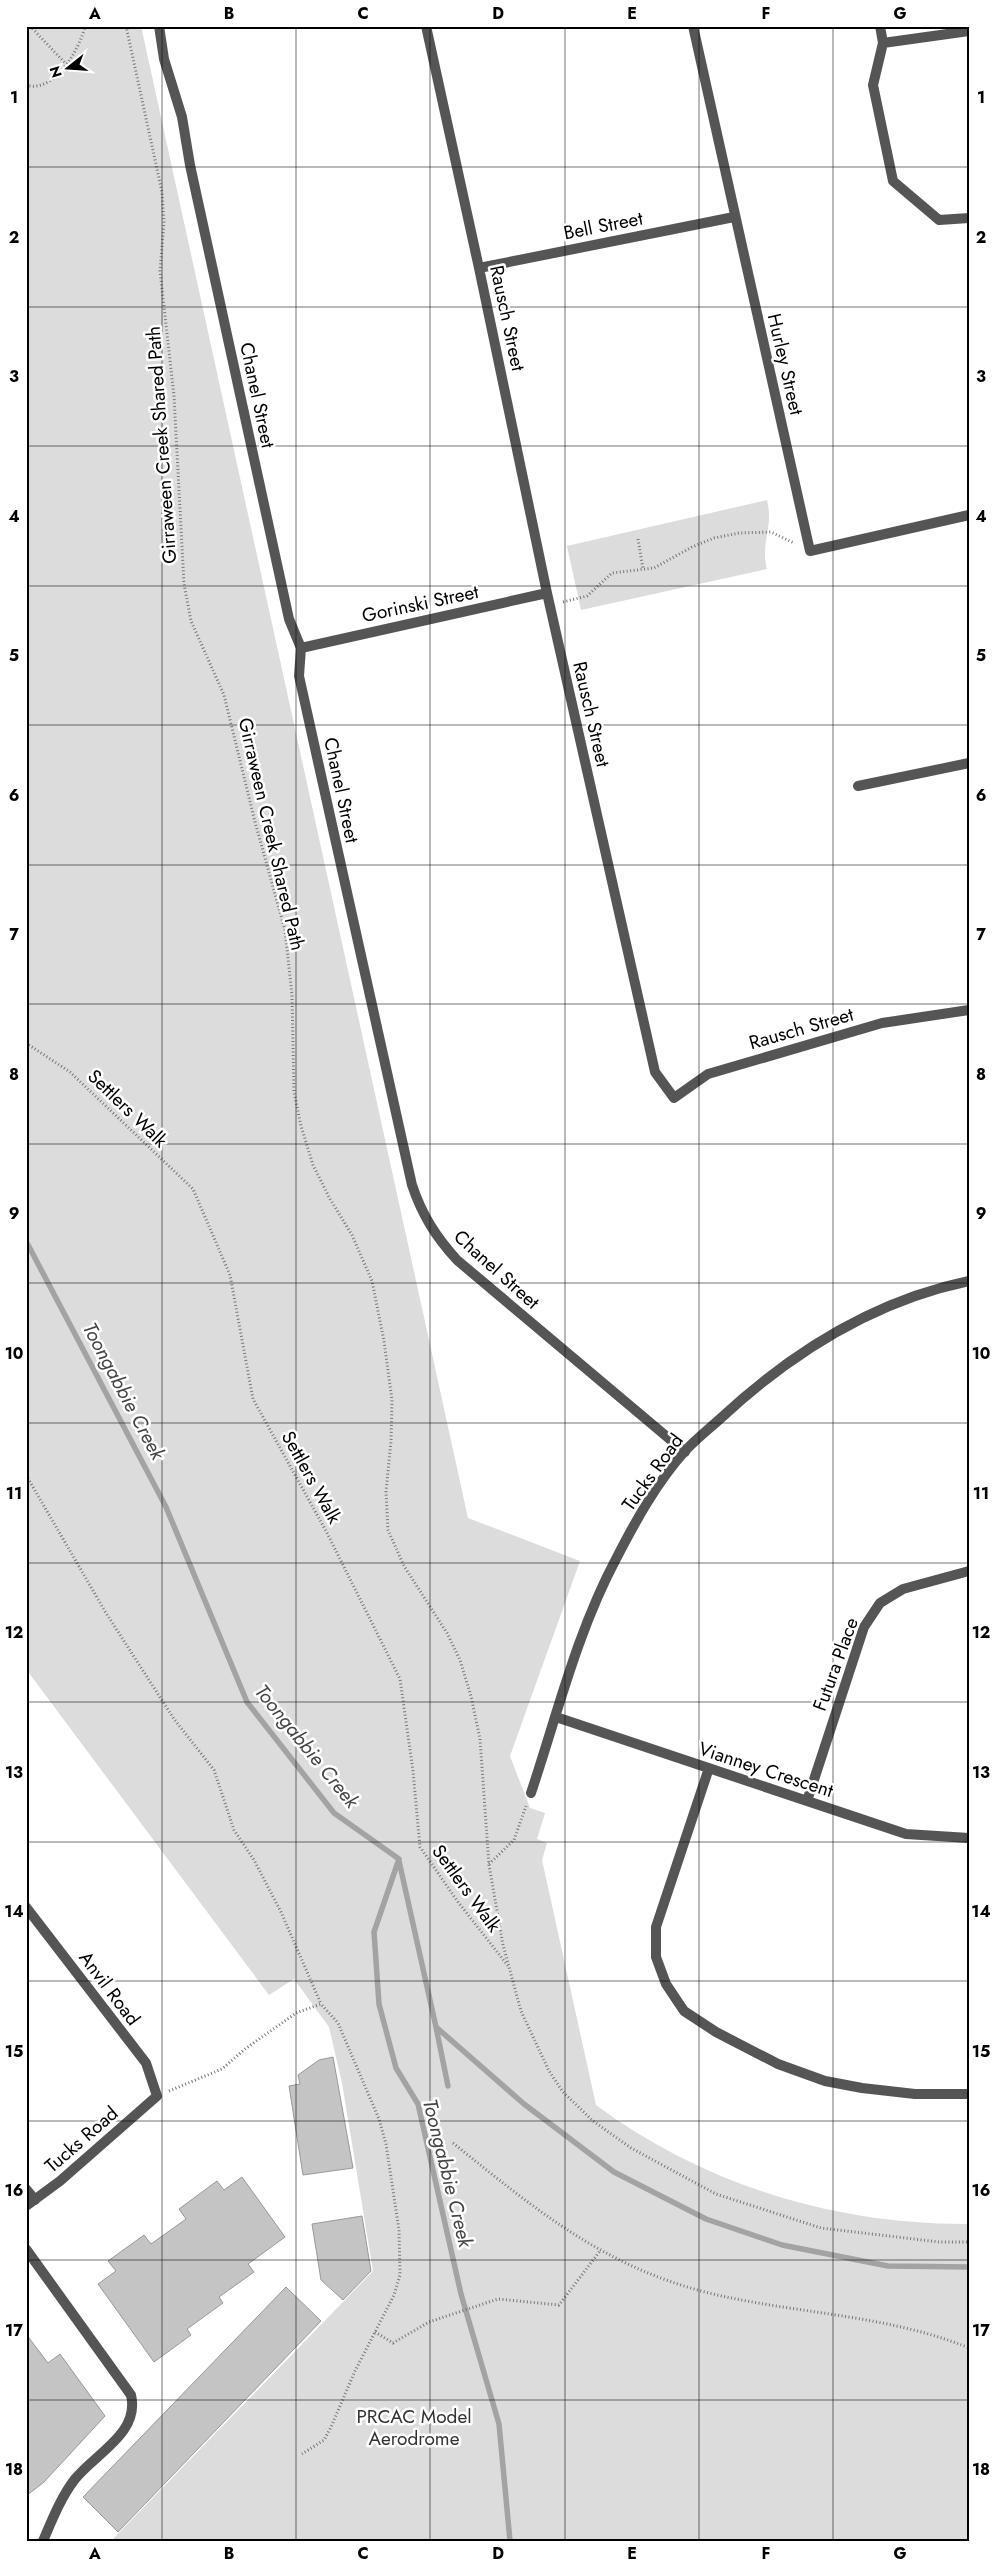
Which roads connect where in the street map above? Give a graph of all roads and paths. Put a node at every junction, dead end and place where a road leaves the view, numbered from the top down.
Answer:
1 (30, 26) edge
2 (85, 26) edge
3 (126, 26) edge
4 (159, 26) edge
5 (426, 26) edge
6 (692, 26) edge
7 (880, 26) edge
8 (969, 31) edge
9 (884, 43) junction
10 (66, 64) junction
11 (26, 85) edge
12 (734, 217) junction
13 (969, 218) edge
14 (479, 268) junction
15 (969, 514) edge
16 (638, 539) dead end
17 (810, 551) junction
18 (643, 570) junction
19 (546, 593) junction
20 (550, 605) junction
21 (301, 648) junction
22 (969, 763) edge
23 (858, 786) dead end
24 (969, 1010) edge
25 (26, 1043) edge
26 (969, 1281) edge
27 (685, 1452) junction
28 (26, 1475) edge
29 (969, 1571) edge
30 (556, 1717) junction
31 (709, 1768) junction
32 (531, 1793) joint
33 (806, 1800) junction
34 (969, 1838) edge
35 (488, 1865) junction
36 (26, 1907) edge
37 (509, 1968) junction
38 (321, 2004) junction
39 (969, 2094) edge
40 (156, 2096) junction
41 (453, 2143) dead end
42 (26, 2189) edge
43 (35, 2200) junction
44 (26, 2206) edge
45 (969, 2242) edge
46 (26, 2249) edge
47 (600, 2251) junction
48 (375, 2332) junction
49 (969, 2348) edge
50 (302, 2454) dead end
51 (43, 2541) edge

1 - 10 path
2 - 10 path
3 - 35 path, Girraween Creek Shared Path
4 - 21 street, Chanel Street
5 - 14 street, Rausch Street
6 - 12 street, Hurley Street
7 - 9 street
8 - 9 street
9 - 13 street
10 - 11 path
12 - 14 street, Bell Street
12 - 17 street, Hurley Street
14 - 19 street, Rausch Street
15 - 17 street
16 - 18 path
17 - 18 path
18 - 20 path
19 - 20 street, Rausch Street
19 - 21 street, Gorinski Street
20 - 24 street, Rausch Street
21 - 27 street, Chanel Street
22 - 23 street
25 - 37 path, Settlers Walk
26 - 27 street, Tucks Road
27 - 30 street, Tucks Road
28 - 38 path
29 - 33 street, Futura Place
30 - 31 street, Vianney Crescent
30 - 32 street, Tucks Road
31 - 33 street, Vianney Crescent
31 - 39 street
32 - 35 path
33 - 34 street, Vianney Crescent
35 - 37 path, Girraween Creek Shared Path
36 - 40 street, Anvil Road
37 - 45 path, Girraween Creek Shared Path
38 - 40 path
38 - 48 path
40 - 43 street, Tucks Road
41 - 47 path
42 - 43 street
43 - 44 street, Tucks Road
46 - 51 street
47 - 48 path
47 - 49 path
48 - 50 path

